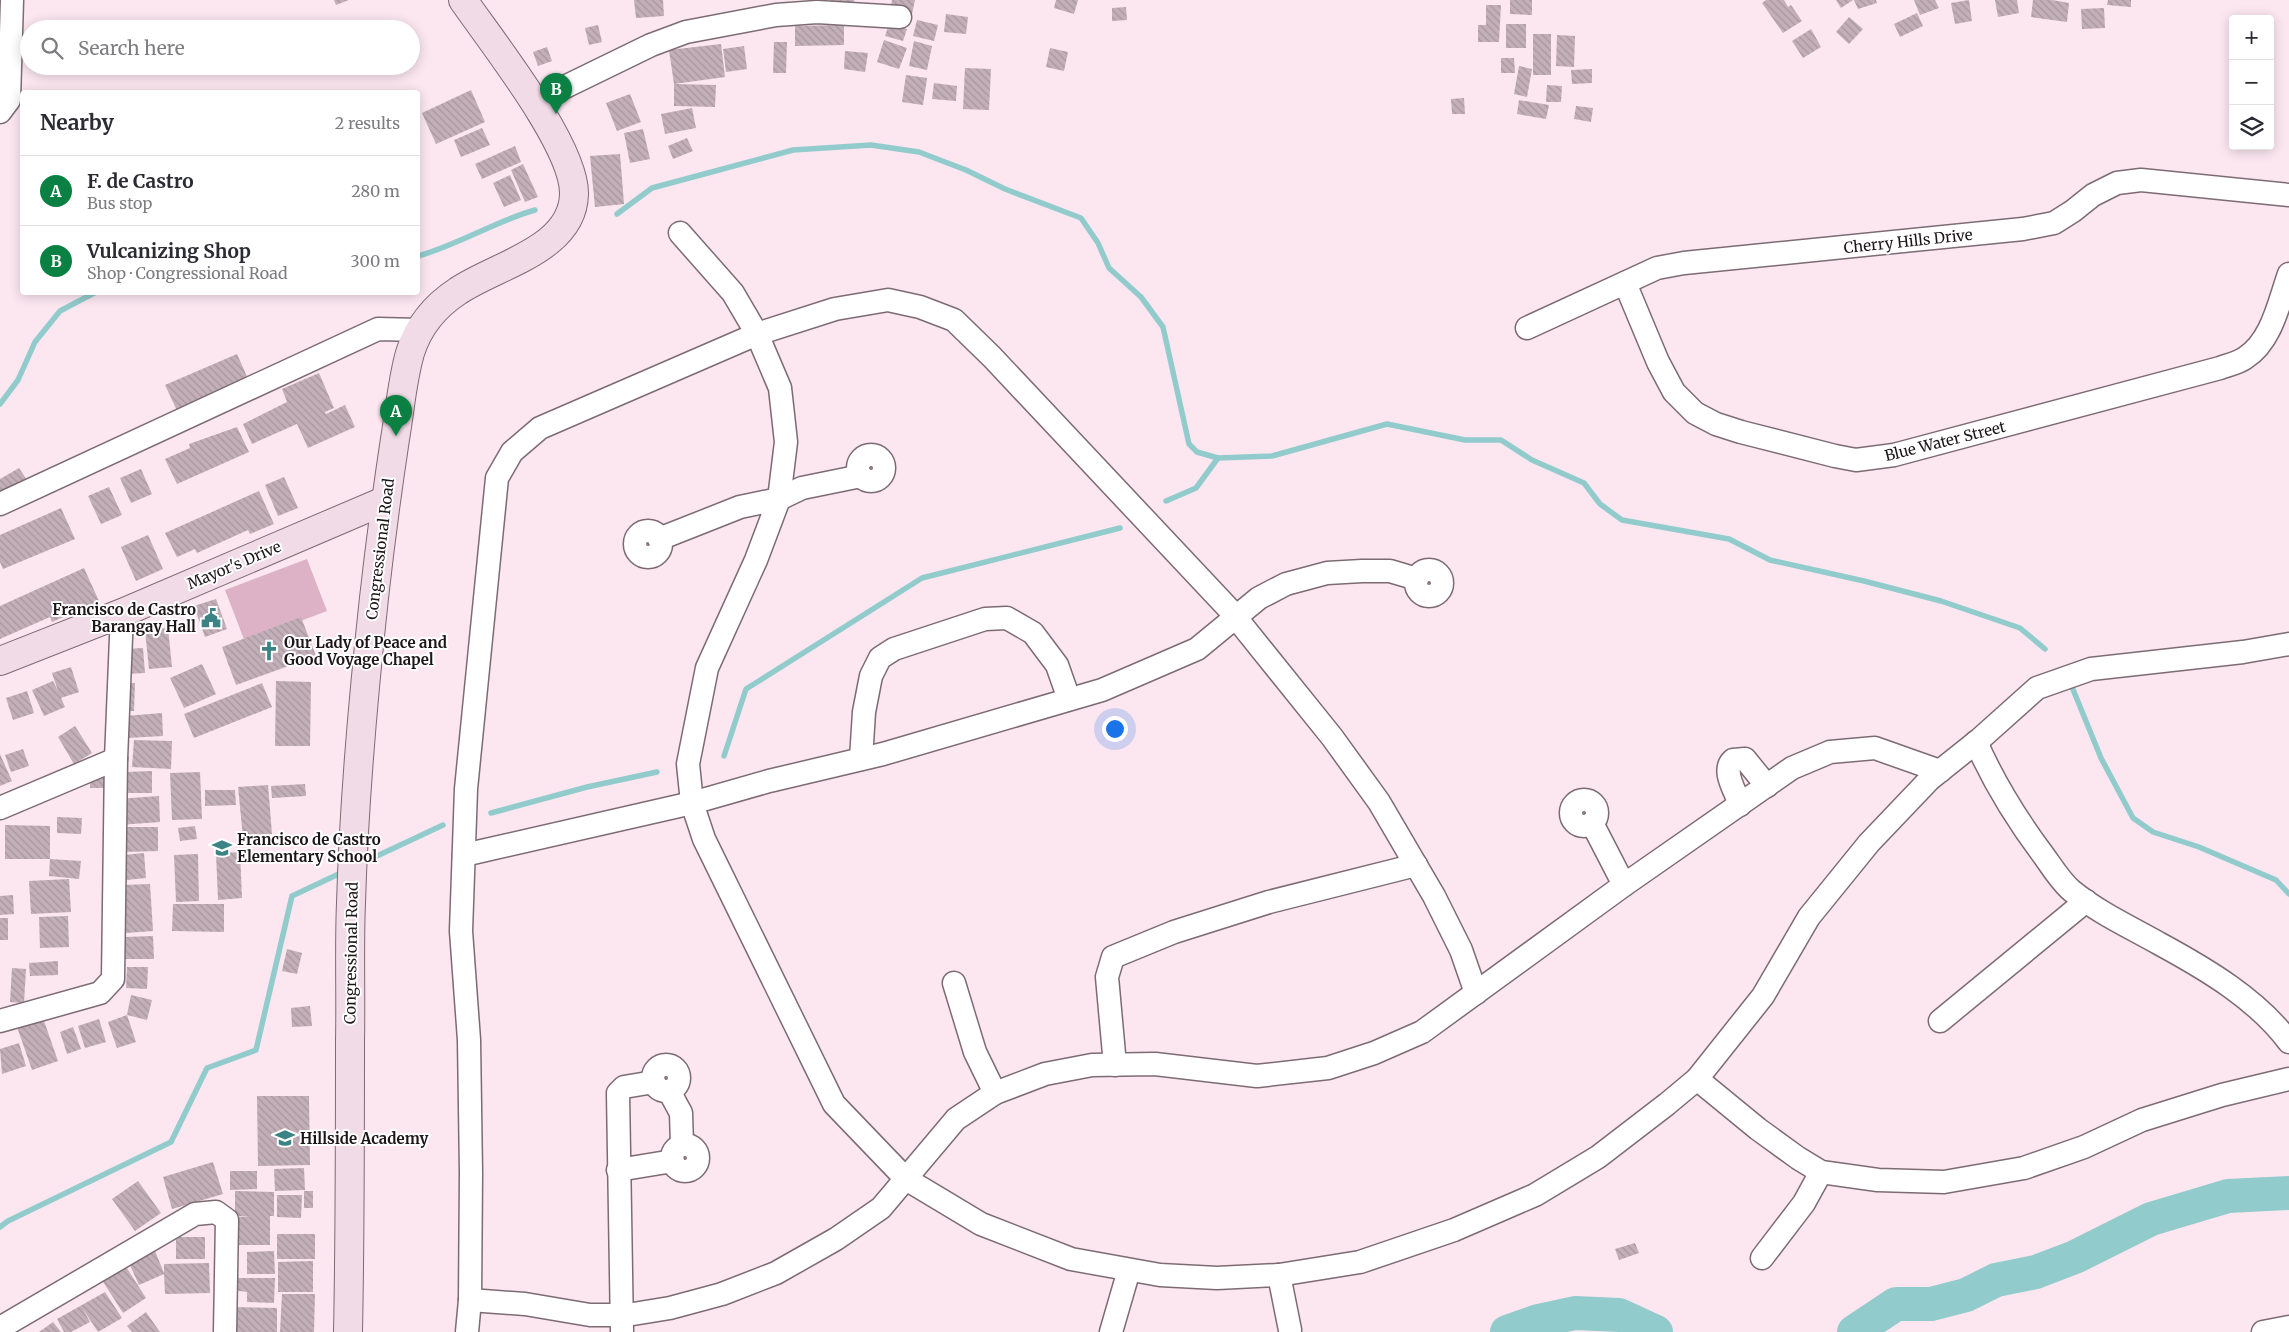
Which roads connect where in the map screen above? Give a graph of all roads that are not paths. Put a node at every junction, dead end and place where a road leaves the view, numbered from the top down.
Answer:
1 (12, 0) edge
2 (463, 0) edge
3 (900, 17) dead end
4 (534, 102) junction
5 (0, 112) edge
6 (2289, 194) edge
7 (680, 233) dead end
8 (2289, 274) edge
9 (1625, 284) junction
10 (1527, 328) dead end
11 (420, 330) junction
12 (757, 334) junction
13 (861, 476) dead end
14 (779, 499) junction
15 (384, 501) junction
16 (0, 504) edge
17 (659, 539) dead end
18 (1418, 579) dead end
19 (122, 613) junction
20 (1236, 618) junction
21 (2289, 644) edge
22 (0, 661) edge
23 (1069, 699) junction
24 (1976, 742) junction
25 (116, 759) junction
26 (861, 759) junction
27 (1940, 771) junction
28 (1767, 786) junction
29 (692, 803) junction
30 (1740, 805) junction
31 (0, 808) edge
32 (1592, 823) dead end
33 (464, 854) junction
34 (1416, 865) junction
35 (1624, 885) junction
36 (2086, 901) junction
37 (954, 983) dead end
38 (1476, 993) junction
39 (0, 1021) edge
40 (1940, 1021) dead end
41 (2289, 1042) edge
42 (1115, 1065) junction
43 (1697, 1079) junction
44 (2289, 1079) edge
45 (994, 1093) junction
46 (618, 1170) junction
47 (1822, 1172) junction
48 (906, 1179) junction
49 (1762, 1258) dead end
50 (1129, 1270) junction
51 (1279, 1275) junction
52 (470, 1300) junction
53 (621, 1323) edge
54 (2289, 1327) edge
55 (0, 1328) edge
56 (222, 1330) edge
57 (1290, 1330) dead end
58 (354, 1331) edge
59 (467, 1332) edge
60 (1111, 1332) edge
61 (2263, 1332) edge

1 - 5 street
2 - 4 main road, Congressional Road
3 - 4 street
4 - 11 main road, Congressional Road
6 - 9 street, Cherry Hills Drive
7 - 12 street
8 - 9 street, Blue Water Street
9 - 10 street, Cherry Hills Drive
11 - 15 main road, Congressional Road
11 - 16 street
12 - 14 street
12 - 20 street
12 - 33 street
13 - 14 street
14 - 17 street
14 - 29 street
15 - 19 main road, Mayor's Drive
15 - 58 main road, Congressional Road
18 - 20 street
19 - 22 main road, Mayor's Drive
19 - 25 street
20 - 23 street
20 - 34 street
21 - 24 street
23 - 26 street
23 - 26 street
24 - 27 street
24 - 36 street
25 - 31 street
25 - 39 street
26 - 29 street
27 - 28 street
27 - 43 street
28 - 30 street
28 - 30 street
29 - 33 street
29 - 48 street
30 - 35 street
32 - 35 street
33 - 52 street
34 - 38 street
34 - 42 street
35 - 38 street
36 - 40 street
36 - 41 street
37 - 45 street
38 - 42 street
42 - 45 street
43 - 47 street
43 - 51 street
44 - 47 street
45 - 48 street
46 - 46 street
46 - 53 street
47 - 49 street
48 - 50 street
48 - 53 street
50 - 51 street
50 - 60 street
51 - 57 street
52 - 53 street
52 - 59 street
54 - 61 street
55 - 56 street

